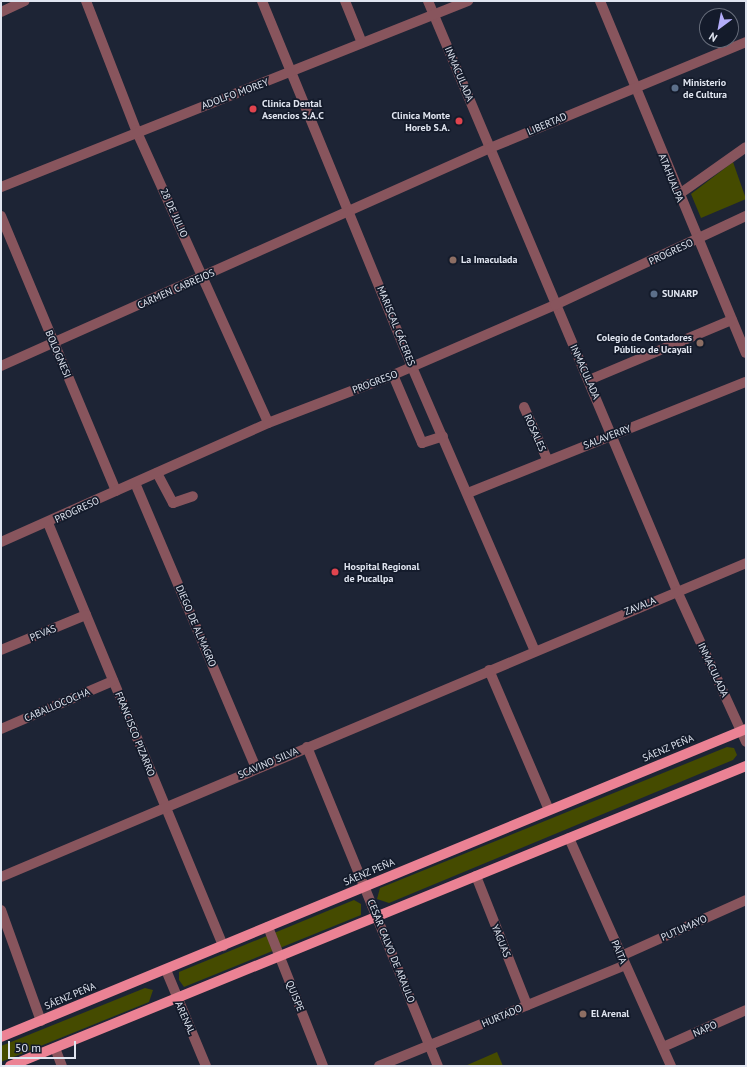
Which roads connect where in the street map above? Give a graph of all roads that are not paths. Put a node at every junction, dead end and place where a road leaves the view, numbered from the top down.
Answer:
1 (25, 1) edge
2 (86, 1) edge
3 (262, 1) edge
4 (345, 1) edge
5 (428, 1) edge
6 (468, 1) edge
7 (600, 1) edge
8 (1, 12) edge
9 (435, 17) junction
10 (746, 42) edge
11 (362, 43) junction
12 (292, 73) junction
13 (634, 88) junction
14 (136, 130) junction
15 (746, 147) edge
16 (490, 148) junction
17 (1, 187) edge
18 (678, 195) junction
19 (350, 212) junction
20 (1, 216) edge
21 (746, 216) edge
22 (697, 240) junction
23 (202, 278) junction
24 (555, 305) junction
25 (732, 320) junction
26 (53, 343) junction
27 (746, 353) edge
28 (1, 366) edge
29 (412, 367) junction
30 (393, 375) junction
31 (589, 380) junction
32 (746, 382) edge
33 (524, 407) dead end
34 (268, 423) junction
35 (613, 435) junction
36 (443, 436) junction
37 (547, 459) junction
38 (157, 473) junction
39 (135, 483) junction
40 (116, 491) junction
41 (468, 493) junction
42 (193, 496) dead end
43 (48, 524) junction
44 (1, 542) edge
45 (746, 563) edge
46 (677, 590) junction
47 (86, 615) junction
48 (534, 649) junction
49 (1, 650) edge
50 (489, 670) junction
51 (113, 681) junction
52 (1, 729) edge
53 (744, 730) edge
54 (746, 742) edge
55 (307, 746) junction
56 (746, 766) edge
57 (256, 768) junction
58 (165, 806) junction
59 (549, 810) junction
60 (569, 838) junction
61 (476, 876) junction
62 (1, 877) edge
63 (365, 886) junction
64 (746, 900) edge
65 (1, 910) edge
66 (375, 917) junction
67 (268, 927) junction
68 (222, 946) junction
69 (279, 956) junction
70 (623, 961) junction
71 (166, 970) junction
72 (176, 998) junction
73 (527, 1005) junction
74 (746, 1010) edge
75 (41, 1021) junction
76 (1, 1037) edge
77 (431, 1046) junction
78 (663, 1047) junction
79 (55, 1048) junction
80 (10, 1066) edge
81 (62, 1066) edge
82 (206, 1066) edge
83 (323, 1066) edge
84 (379, 1066) edge
85 (438, 1066) edge
86 (671, 1066) edge

1 - 8 street
2 - 14 street, 28 DE JULIO
3 - 12 street, MARISCAL CÁCERES
4 - 11 street
5 - 9 street, INMACULADA
6 - 9 street, ADOLFO MOREY
7 - 13 street, ATAHUALPA
9 - 11 street, ADOLFO MOREY
9 - 16 street, INMACULADA
10 - 13 street, LIBERTAD
11 - 12 street, ADOLFO MOREY
12 - 14 street, ADOLFO MOREY
12 - 19 street, MARISCAL CÁCERES
13 - 16 street, LIBERTAD
13 - 18 street, ATAHUALPA
14 - 17 street, ADOLFO MOREY
14 - 23 street, 28 DE JULIO
15 - 18 street
16 - 19 street, LIBERTAD
16 - 24 street, INMACULADA
18 - 22 street, ATAHUALPA
19 - 23 street, CARMEN CABREJOS
19 - 29 street, MARISCAL CÁCERES
20 - 26 street, BOLOGNESI
21 - 22 street, PROGRESO
22 - 24 street, PROGRESO
22 - 25 street, ATAHUALPA
23 - 26 street, CARMEN CABREJOS
23 - 34 street, 28 DE JULIO
24 - 29 street, PROGRESO
24 - 31 street, INMACULADA
25 - 27 street, ATAHUALPA
25 - 31 street
26 - 28 street, CARMEN CABREJOS
26 - 40 street, BOLOGNESI
29 - 30 street, PROGRESO
29 - 36 street, MARISCAL CÁCERES
30 - 34 street, PROGRESO
30 - 36 street
31 - 35 street, INMACULADA
32 - 35 street, SALAVERRY
33 - 37 street, ROSALES
34 - 38 street, PROGRESO
35 - 37 street, SALAVERRY
35 - 46 street, INMACULADA
36 - 41 street, MARISCAL CÁCERES
37 - 41 street, SALAVERRY
38 - 39 street, PROGRESO
38 - 42 street
39 - 40 street, PROGRESO
39 - 57 street, DIEGO DE ALMAGRO
40 - 43 street, PROGRESO
41 - 48 street, MARISCAL CÁCERES
43 - 44 street, PROGRESO
43 - 47 street, FRANCISCO PIZARRO
45 - 46 street, ZAVALA
46 - 48 street, ZAVALA
46 - 53 street, INMACULADA
47 - 49 street, PEVAS
47 - 51 street, FRANCISCO PIZARRO
48 - 50 street, SCAVINO SILVA
50 - 55 street, SCAVINO SILVA
50 - 59 street
51 - 52 street, CABALLOCOCHA
51 - 58 street, FRANCISCO PIZARRO
53 - 54 street, INMACULADA
53 - 59 main road, SÁENZ PEÑA
55 - 57 street, SCAVINO SILVA
55 - 63 street, CESAR CALVO DE ARAULO
56 - 60 main road
57 - 58 street, SCAVINO SILVA
58 - 62 street, SCAVINO SILVA
58 - 68 street, FRANCISCO PIZARRO
59 - 63 main road, SÁENZ PEÑA
60 - 61 main road
60 - 70 street, PAITA
61 - 66 main road
61 - 73 street, YAGUAS
63 - 66 street, CESAR CALVO DE ARAULO
63 - 67 main road, SÁENZ PEÑA
64 - 70 street, PUTUMAYO
65 - 75 street
66 - 69 main road
66 - 77 street, CESAR CALVO DE ARAULO
67 - 68 main road, SÁENZ PEÑA
67 - 69 street, QUISPE
68 - 71 main road, SÁENZ PEÑA
69 - 72 main road
69 - 83 street, QUISPE
70 - 73 street, HURTADO
70 - 78 street, PAITA
71 - 72 street, ARENAL
71 - 75 main road, SÁENZ PEÑA
72 - 79 main road
72 - 82 street, ARENAL
73 - 77 street, HURTADO
74 - 78 street, NAPO
75 - 76 main road, SÁENZ PEÑA
77 - 84 street, HURTADO
77 - 85 street, CESAR CALVO DE ARAULO
78 - 86 street, PAITA
79 - 80 main road
79 - 81 street

